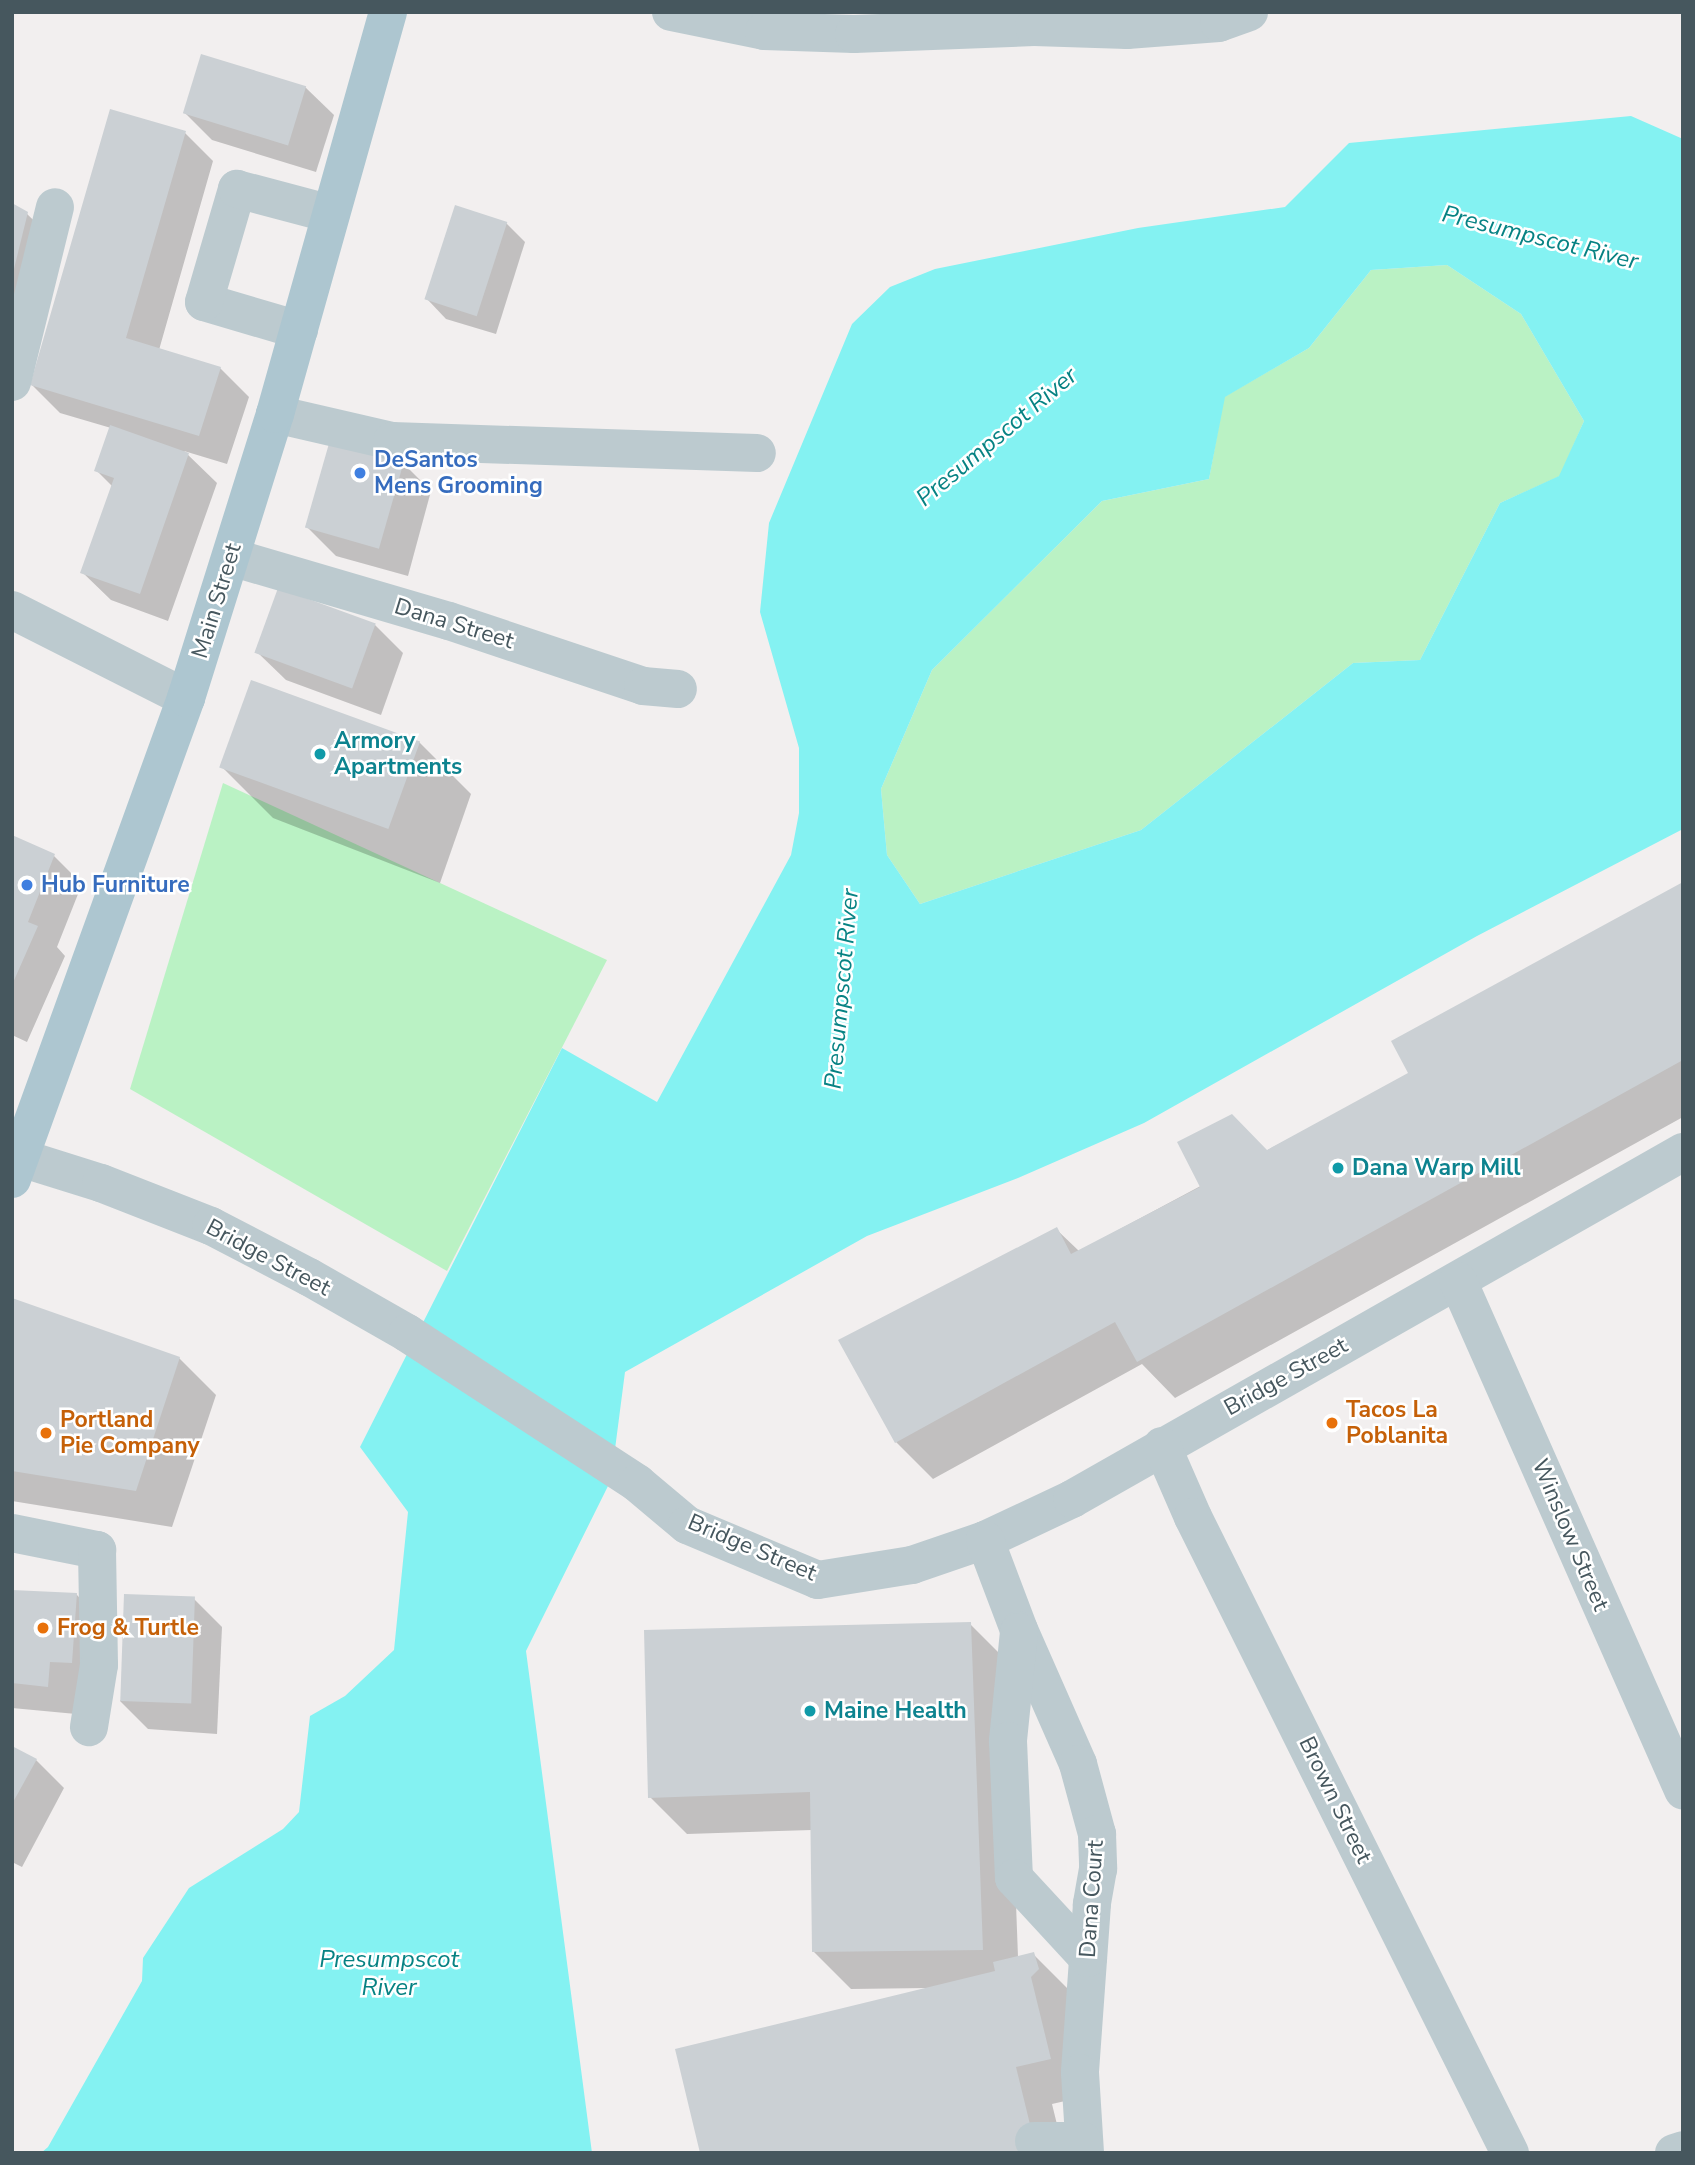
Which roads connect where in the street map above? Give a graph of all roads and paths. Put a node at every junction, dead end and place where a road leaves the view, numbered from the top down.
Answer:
1 (388, 12) edge
2 (671, 12) edge
3 (1250, 12) edge
4 (55, 207) dead end
5 (331, 214) junction
6 (299, 330) junction
7 (12, 382) edge
8 (275, 414) junction
9 (757, 453) dead end
10 (231, 557) junction
11 (12, 610) edge
12 (678, 689) dead end
13 (187, 698) junction
14 (1683, 1152) edge
15 (17, 1169) edge
16 (1458, 1281) junction
17 (1162, 1446) junction
18 (12, 1533) edge
19 (985, 1541) junction
20 (1019, 1630) junction
21 (89, 1727) dead end
22 (1683, 1790) edge
23 (1088, 1958) junction
24 (1034, 2141) dead end
25 (1084, 2147) edge
26 (1683, 2150) edge
27 (1510, 2153) edge
28 (1674, 2153) edge

1 - 5 main road, Main Street
2 - 3 street
4 - 7 street
5 - 6 main road, Main Street
5 - 6 street
6 - 8 main road, Main Street
8 - 9 street
8 - 10 main road, Main Street
10 - 12 street, Dana Street
10 - 13 main road, Main Street
11 - 13 street
13 - 15 main road, Main Street
14 - 16 street, Bridge Street
15 - 19 street, Bridge Street
16 - 17 street, Bridge Street
16 - 22 street, Winslow Street
17 - 19 street, Bridge Street
17 - 27 street, Brown Street
18 - 21 street
19 - 20 street, Dana Court
20 - 23 street, Dana Court
20 - 23 street
23 - 25 street, Dana Court
24 - 25 street
26 - 28 street

